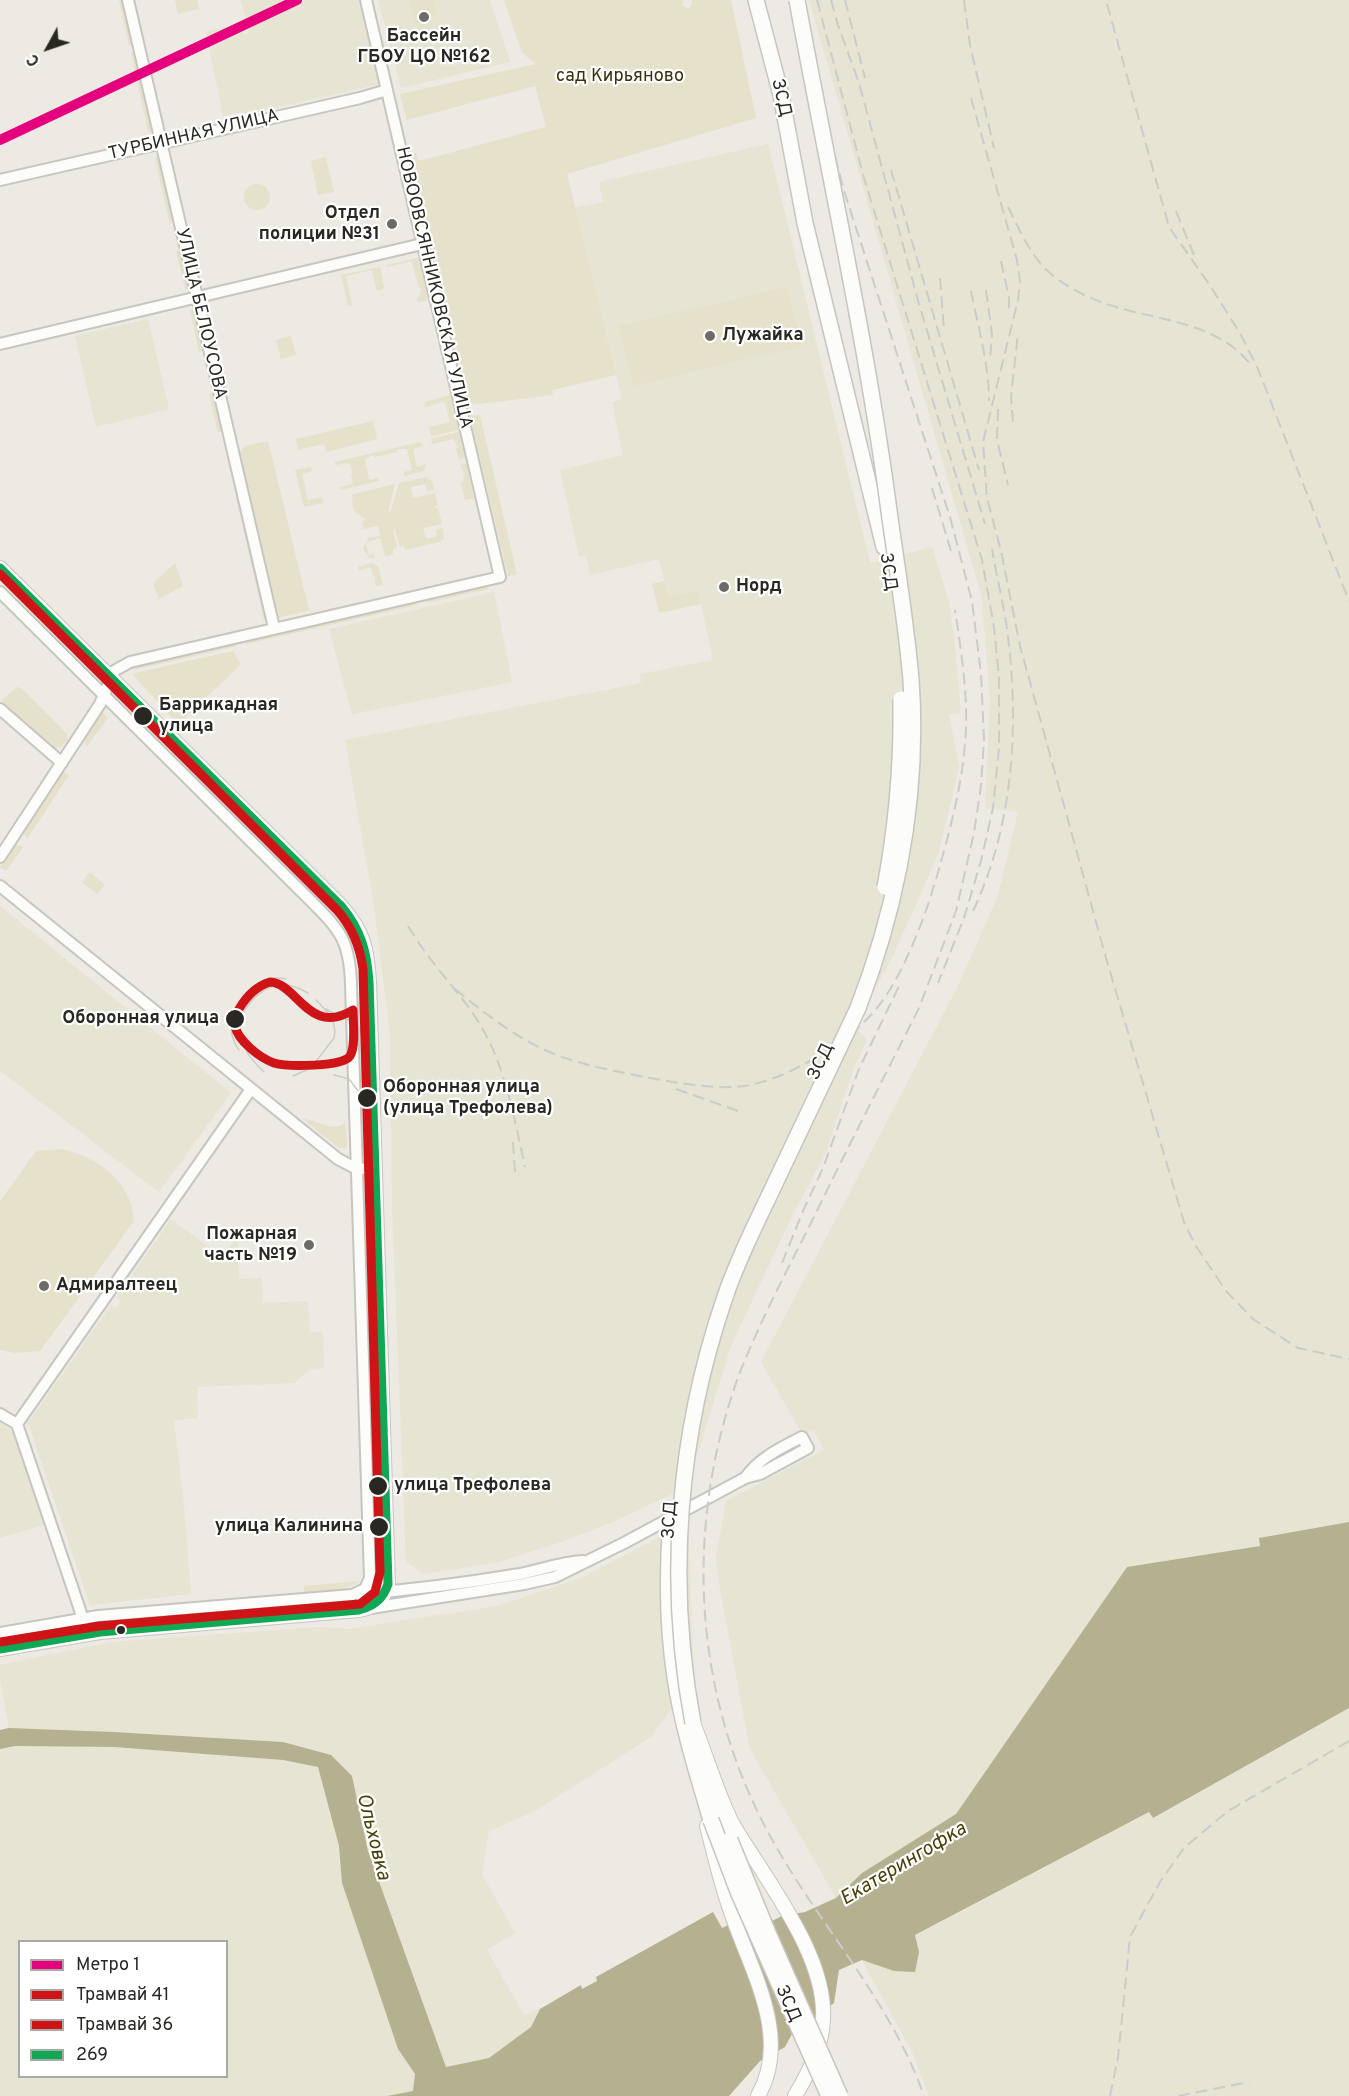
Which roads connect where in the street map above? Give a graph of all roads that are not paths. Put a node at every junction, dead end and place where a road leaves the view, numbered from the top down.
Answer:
1 (128, 0) edge
2 (366, 0) edge
3 (756, 0) edge
4 (797, 0) edge
5 (387, 90) junction
6 (160, 144) junction
7 (0, 180) edge
8 (422, 244) junction
9 (196, 298) junction
10 (0, 344) edge
11 (0, 568) edge
12 (0, 592) edge
13 (274, 628) junction
14 (111, 678) junction
15 (104, 695) junction
16 (0, 709) edge
17 (62, 762) junction
18 (0, 857) edge
19 (0, 886) edge
20 (251, 1089) junction
21 (375, 1168) junction
22 (357, 1169) junction
23 (0, 1414) edge
24 (17, 1424) junction
25 (746, 1478) junction
26 (584, 1561) junction
27 (372, 1594) junction
28 (395, 1604) junction
29 (368, 1608) junction
30 (83, 1618) junction
31 (0, 1633) edge
32 (86, 1634) junction
33 (0, 1649) edge
34 (693, 1723) junction
35 (694, 1762) junction
36 (758, 2096) edge
37 (795, 2096) edge
38 (829, 2096) edge
39 (840, 2096) edge

1 - 6 street, УЛИЦА БЕЛОУСОВА
2 - 5 street, НОВООВСЯННИКОВСКАЯ УЛИЦА
3 - 35 highway, ЗСД, bridge
4 - 34 highway, ЗСД, bridge
5 - 6 street, ТУРБИННАЯ УЛИЦА
5 - 8 street, НОВООВСЯННИКОВСКАЯ УЛИЦА
6 - 7 street, ТУРБИННАЯ УЛИЦА
6 - 9 street, УЛИЦА БЕЛОУСОВА
8 - 9 street
8 - 13 street, НОВООВСЯННИКОВСКАЯ УЛИЦА
9 - 10 street
9 - 13 street, УЛИЦА БЕЛОУСОВА
11 - 14 main road
12 - 15 street
13 - 14 street
14 - 15 street
14 - 21 main road
15 - 17 street
15 - 22 street
16 - 17 street
17 - 18 street
19 - 20 street
20 - 22 street
20 - 24 street
21 - 22 street
21 - 27 main road
22 - 27 street
23 - 24 street
24 - 30 street
25 - 25 street
25 - 26 street
26 - 27 street
26 - 28 street
27 - 28 street
27 - 29 main road
27 - 30 street
28 - 29 street
29 - 32 main road
30 - 31 street
30 - 32 street
32 - 33 main road
34 - 37 main road, bridge
34 - 39 highway, ЗСД, bridge
35 - 36 main road
35 - 38 highway, ЗСД, bridge

